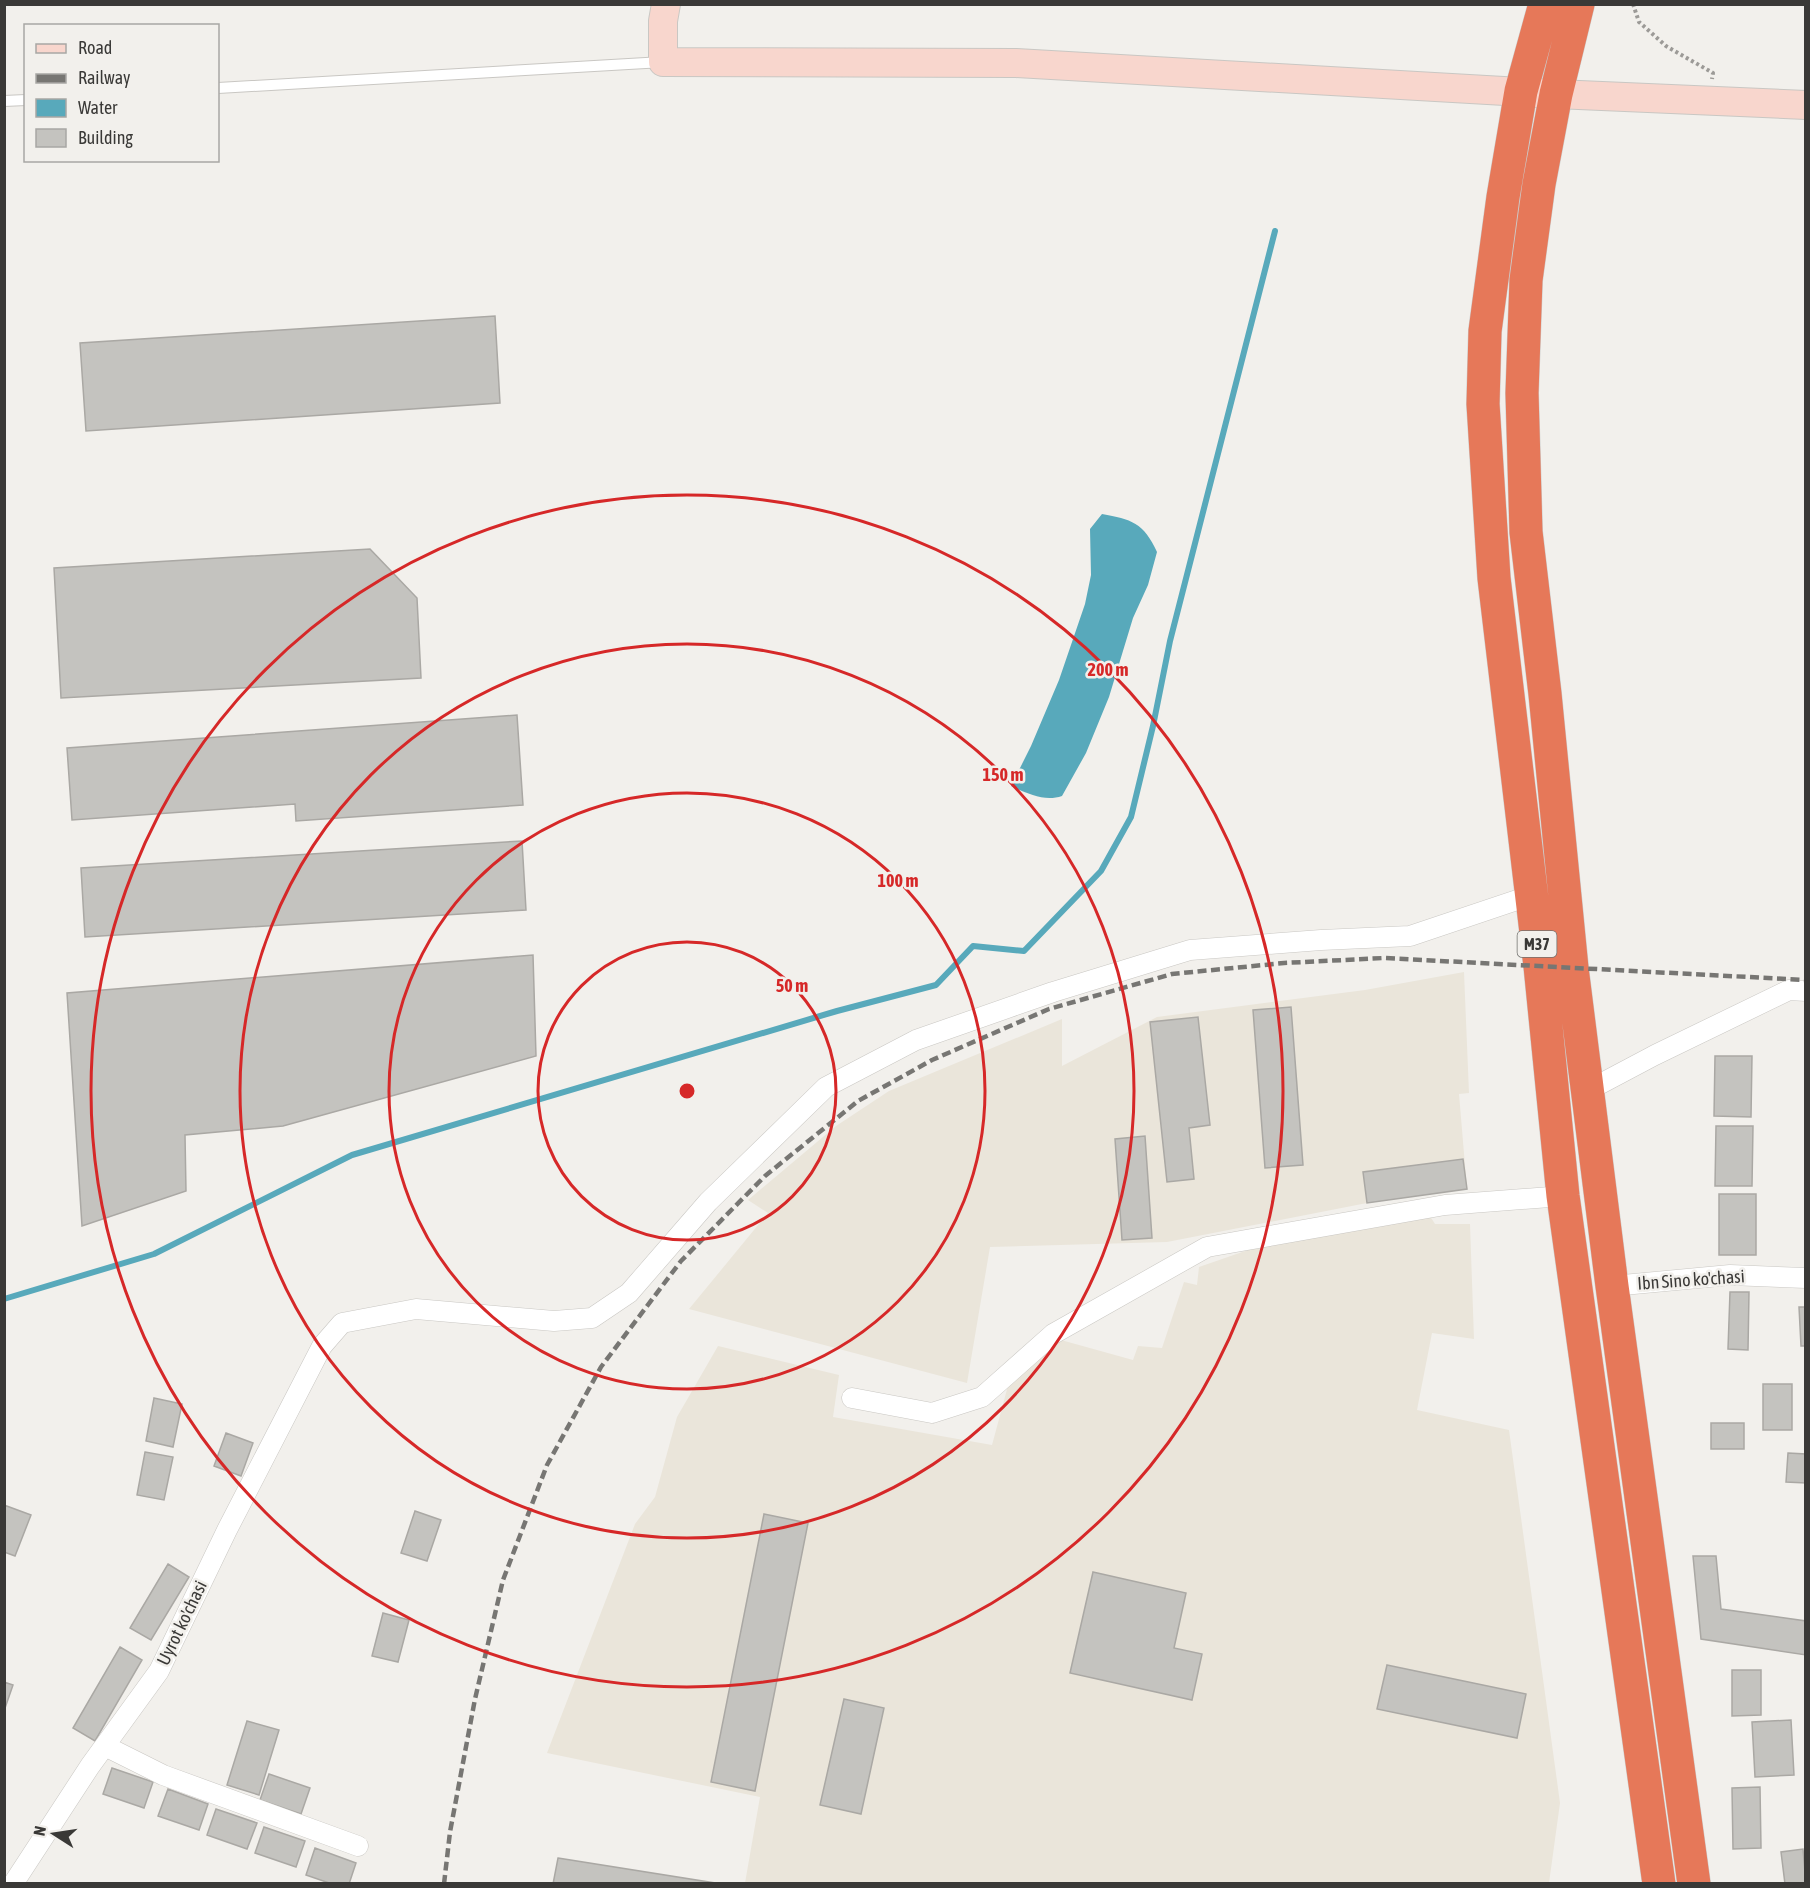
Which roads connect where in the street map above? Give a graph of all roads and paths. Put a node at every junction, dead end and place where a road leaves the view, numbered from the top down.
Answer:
1 (666, 4) edge
2 (1545, 4) edge
3 (1578, 4) edge
4 (1633, 4) edge
5 (663, 62) junction
6 (219, 88) edge
7 (1521, 91) junction
8 (1556, 94) junction
9 (24, 100) edge
10 (4, 101) edge
11 (1711, 101) junction
12 (1806, 105) edge
13 (1532, 896) junction
14 (1806, 991) edge
15 (1587, 1091) junction
16 (1563, 1196) junction
17 (1806, 1278) edge
18 (1612, 1286) junction
19 (852, 1398) dead end
20 (1637, 1468) junction
21 (1602, 1476) junction
22 (105, 1746) junction
23 (358, 1846) dead end
24 (13, 1884) edge
25 (1659, 1884) edge
26 (1694, 1884) edge

1 - 5 street
2 - 7 highway, M37
3 - 8 highway, M37
4 - 11 path
5 - 6 lane
5 - 7 street
7 - 8 street
7 - 13 highway, M37
8 - 11 street
8 - 15 highway, M37
9 - 10 lane
11 - 12 street
13 - 16 highway, M37
13 - 22 street, Uyrot ko'chasi
14 - 15 street
15 - 18 highway, M37
16 - 19 street
16 - 21 highway, M37
17 - 18 street, Ibn Sino ko'chasi
18 - 20 highway, M37
20 - 21 highway
20 - 26 highway, M37
21 - 25 highway, M37
22 - 23 street
22 - 24 street, Uyrot ko'chasi

